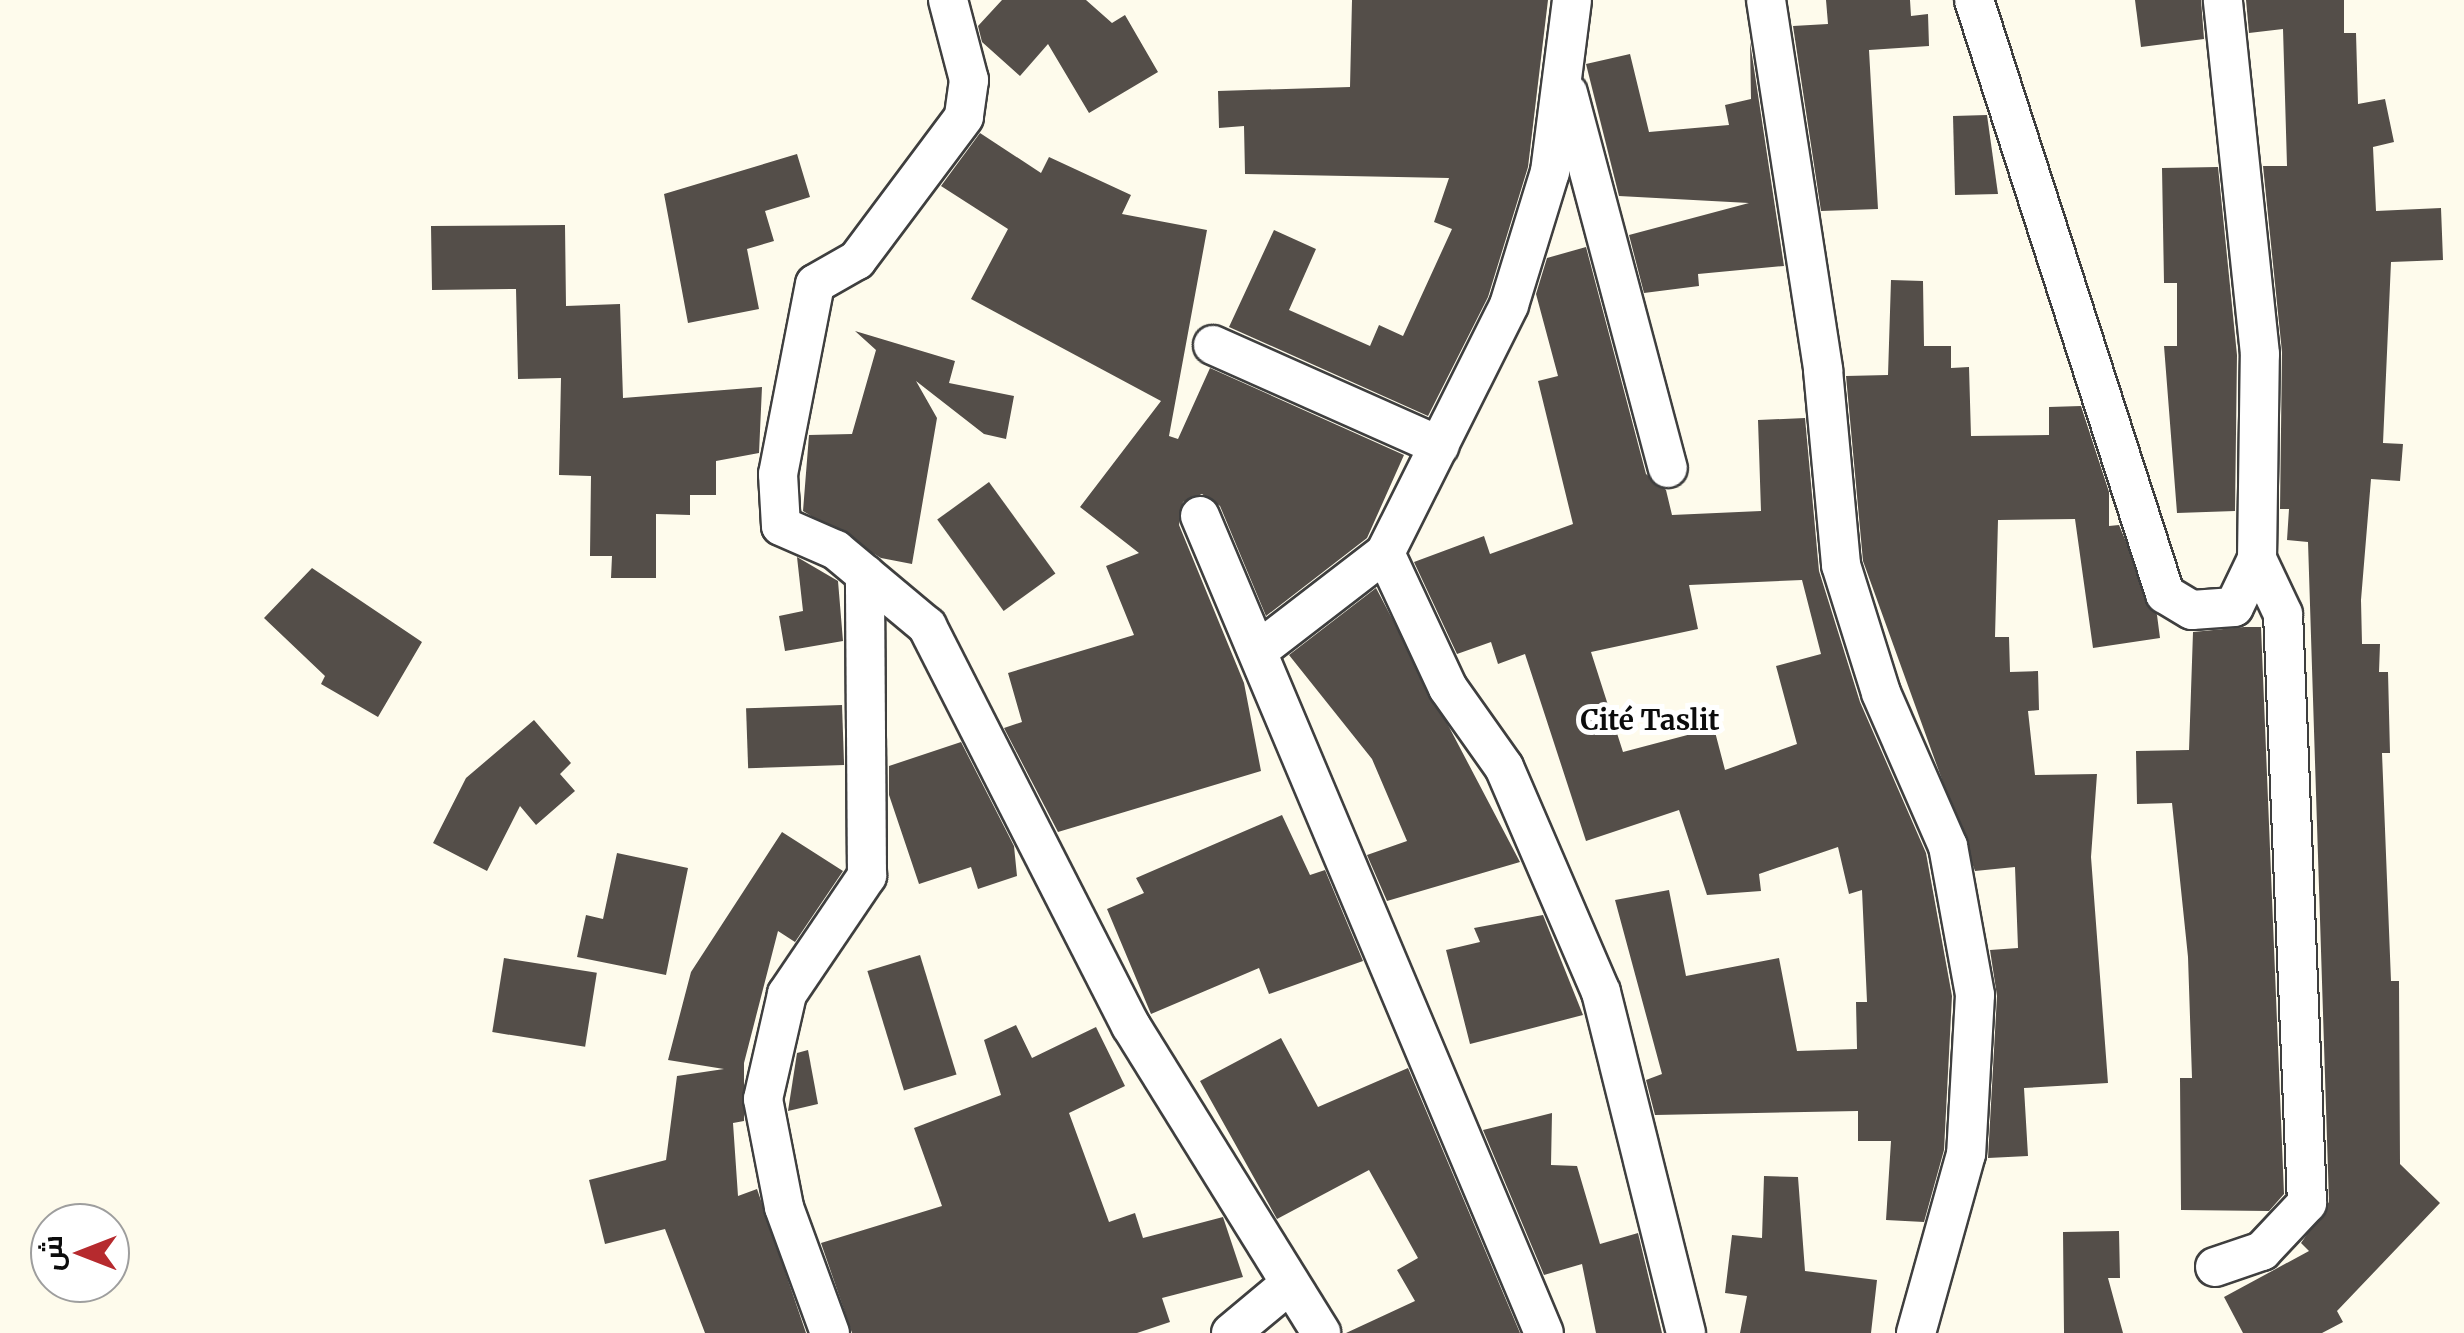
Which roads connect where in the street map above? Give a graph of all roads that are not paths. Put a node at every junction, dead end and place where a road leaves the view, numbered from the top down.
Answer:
1 (948, 0) edge
2 (1572, 0) edge
3 (1766, 0) edge
4 (1974, 0) edge
5 (2223, 0) edge
6 (1562, 74) junction
7 (1213, 345) dead end
8 (1440, 446) junction
9 (1668, 468) dead end
10 (1200, 516) dead end
11 (1385, 553) junction
12 (2258, 559) junction
13 (864, 574) junction
14 (1260, 650) junction
15 (2214, 1266) dead end
16 (1286, 1288) junction
17 (830, 1333) edge
18 (1231, 1333) edge
19 (1321, 1333) edge
20 (1544, 1333) edge
21 (1686, 1333) edge
22 (1916, 1333) edge

1 - 13 street
2 - 6 street
3 - 22 street
4 - 12 street
5 - 12 street
6 - 8 street
6 - 9 street
7 - 8 street
8 - 11 street
10 - 14 street
11 - 14 street
11 - 21 street
12 - 15 street
13 - 16 street
13 - 17 street
14 - 20 street
16 - 18 street
16 - 19 street

